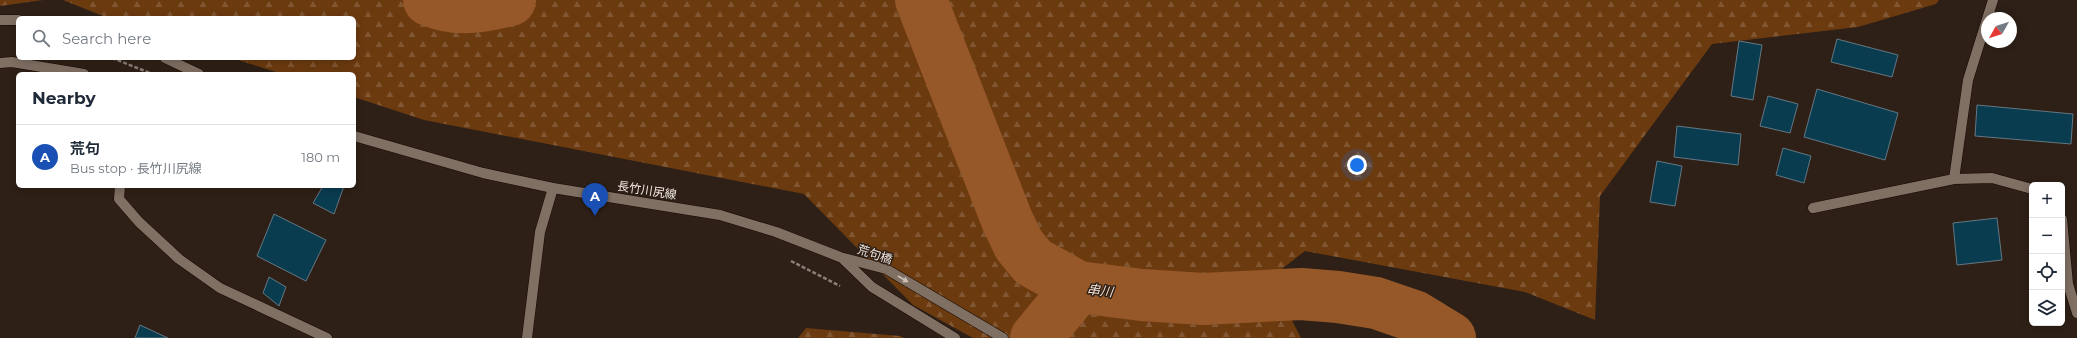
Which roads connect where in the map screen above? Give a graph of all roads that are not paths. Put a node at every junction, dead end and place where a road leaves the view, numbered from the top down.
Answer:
1 (1992, 0) edge
2 (0, 20) edge
3 (16, 20) edge
4 (169, 60) edge
5 (0, 64) edge
6 (72, 72) edge
7 (195, 72) edge
8 (356, 137) edge
9 (1954, 179) junction
10 (120, 188) edge
11 (553, 188) junction
12 (2029, 188) edge
13 (1813, 208) dead end
14 (2065, 252) edge
15 (840, 256) junction
16 (2077, 313) edge
17 (327, 338) edge
18 (527, 338) edge
19 (955, 338) edge
20 (1003, 338) edge

1 - 9 main road
2 - 3 main road
4 - 7 main road
5 - 6 main road
8 - 11 main road, 長竹川尻線
9 - 12 main road
9 - 13 main road
10 - 17 main road
11 - 15 main road, 長竹川尻線
11 - 18 main road
14 - 16 main road
15 - 19 main road, 荒句橋
15 -> 20 main road, 荒句橋

